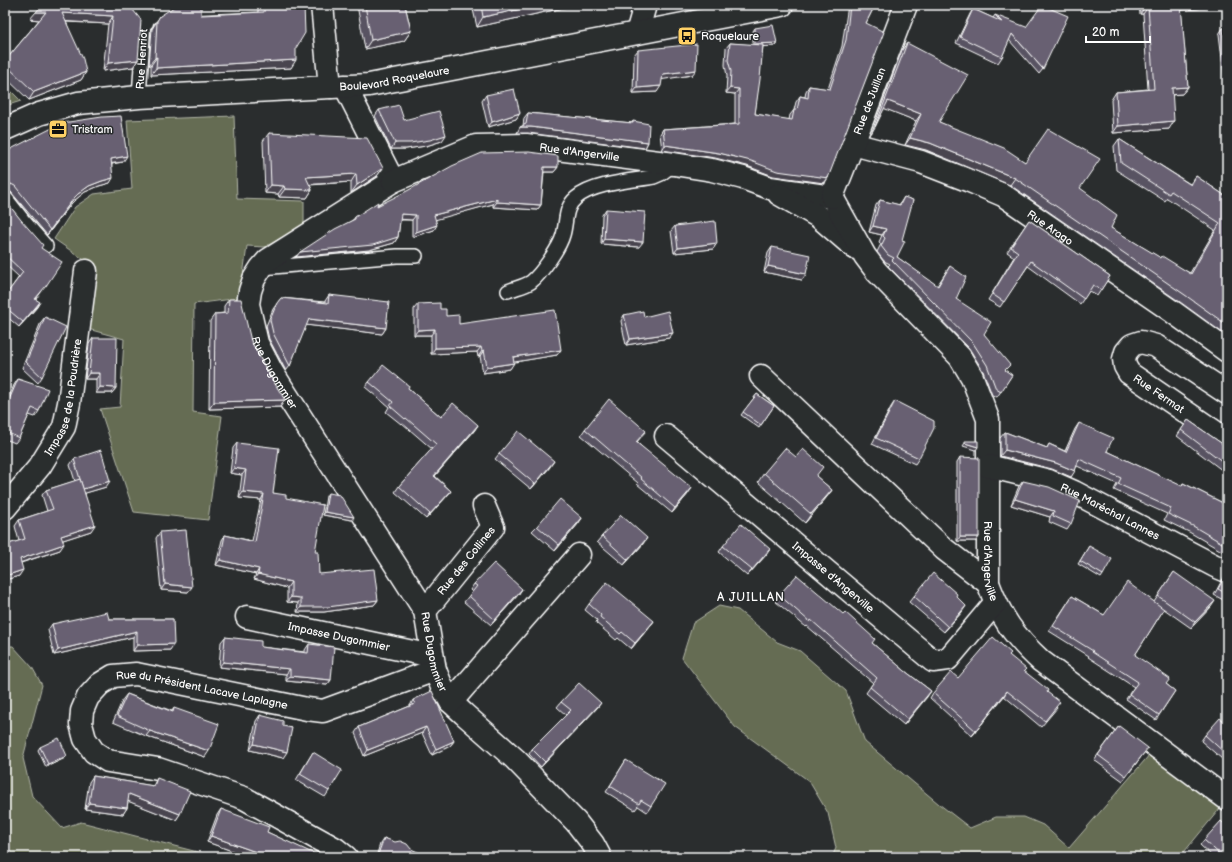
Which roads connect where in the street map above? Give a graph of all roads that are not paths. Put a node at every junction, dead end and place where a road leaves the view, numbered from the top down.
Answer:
1 (131, 5) edge
2 (169, 5) edge
3 (322, 5) edge
4 (645, 5) edge
5 (782, 5) edge
6 (906, 5) edge
7 (144, 21) junction
8 (636, 33) junction
9 (338, 86) junction
10 (139, 97) junction
11 (5, 129) edge
12 (853, 144) junction
13 (674, 164) junction
14 (393, 181) junction
15 (770, 188) junction
16 (5, 197) edge
17 (832, 197) junction
18 (46, 246) dead end
19 (416, 256) dead end
20 (865, 256) junction
21 (261, 268) junction
22 (86, 271) dead end
23 (508, 291) dead end
24 (1227, 351) edge
25 (761, 376) dead end
26 (1227, 393) edge
27 (666, 436) dead end
28 (1227, 440) edge
29 (988, 466) junction
30 (484, 506) dead end
31 (5, 508) edge
32 (579, 555) dead end
33 (1227, 571) edge
34 (992, 593) junction
35 (425, 611) junction
36 (247, 617) dead end
37 (433, 663) junction
38 (451, 702) junction
39 (1227, 799) edge
40 (346, 857) edge
41 (600, 857) edge

1 - 7 street, Rue Henriot
2 - 7 lane, Rue Henriot
3 - 9 street
4 - 8 street
5 - 8 street, Boulevard Roquelaure
6 - 12 street, Rue de Juillan
7 - 10 lane, Rue Henriot
8 - 9 street, Boulevard Roquelaure
9 - 10 street, Boulevard Roquelaure
9 - 14 street
10 - 11 street, Boulevard Roquelaure
12 - 17 street, Rue de Juillan
12 - 24 street, Rue Arago
13 - 14 street, Rue d'Angerville
13 - 15 street, Rue d'Angerville
13 - 23 lane
14 - 21 street, Rue Dugommier
15 - 17 street, Rue d'Angerville
15 - 20 street, Rue d'Angerville
16 - 18 lane
17 - 20 street, Rue d'Angerville
19 - 21 lane
20 - 29 street, Rue d'Angerville
21 - 35 street, Rue Dugommier
22 - 31 street, Impasse de la Poudrière
25 - 34 street
26 - 28 street, Rue Fermat
27 - 34 street, Impasse d'Angerville
29 - 33 street, Rue Maréchal Lannes
29 - 34 street, Rue d'Angerville
30 - 35 street, Rue des Collines
32 - 38 street, Rue Dugommier
34 - 39 street, Rue d'Angerville
35 - 37 street, Rue Dugommier
36 - 37 street, Impasse Dugommier
37 - 38 street, Rue Dugommier
37 - 40 street, Rue du Président Lacave Laplagne
38 - 41 street, Rue Dugommier

